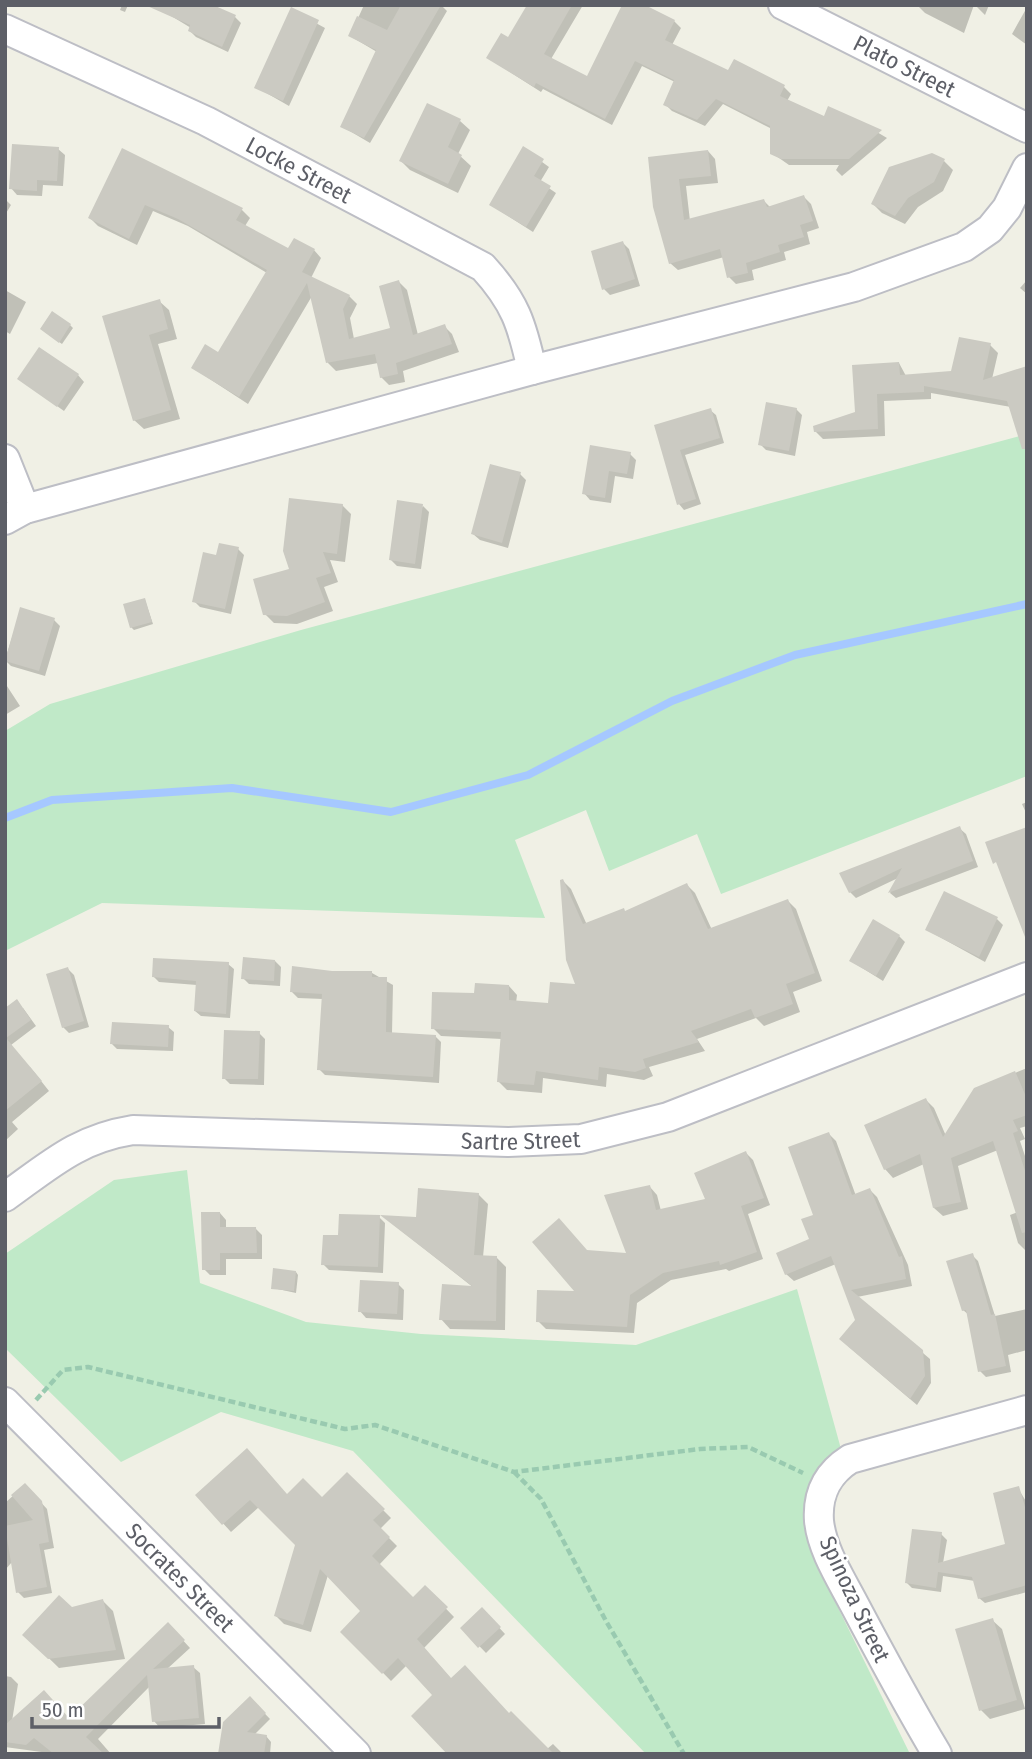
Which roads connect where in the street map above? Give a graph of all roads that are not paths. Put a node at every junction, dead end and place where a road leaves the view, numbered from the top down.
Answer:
1 (783, 5) edge
2 (5, 29) edge
3 (1027, 128) edge
4 (1027, 168) edge
5 (532, 370) junction
6 (5, 460) edge
7 (15, 514) edge
8 (1027, 977) edge
9 (5, 1197) edge
10 (13, 1410) edge
11 (1027, 1410) edge
12 (356, 1754) edge
13 (937, 1754) edge

1 - 3 street, Plato Street
2 - 5 street, Locke Street
4 - 5 street
5 - 7 street
6 - 7 street
8 - 9 street, Sartre Street
10 - 12 street, Socrates Street
11 - 13 street, Spinoza Street

